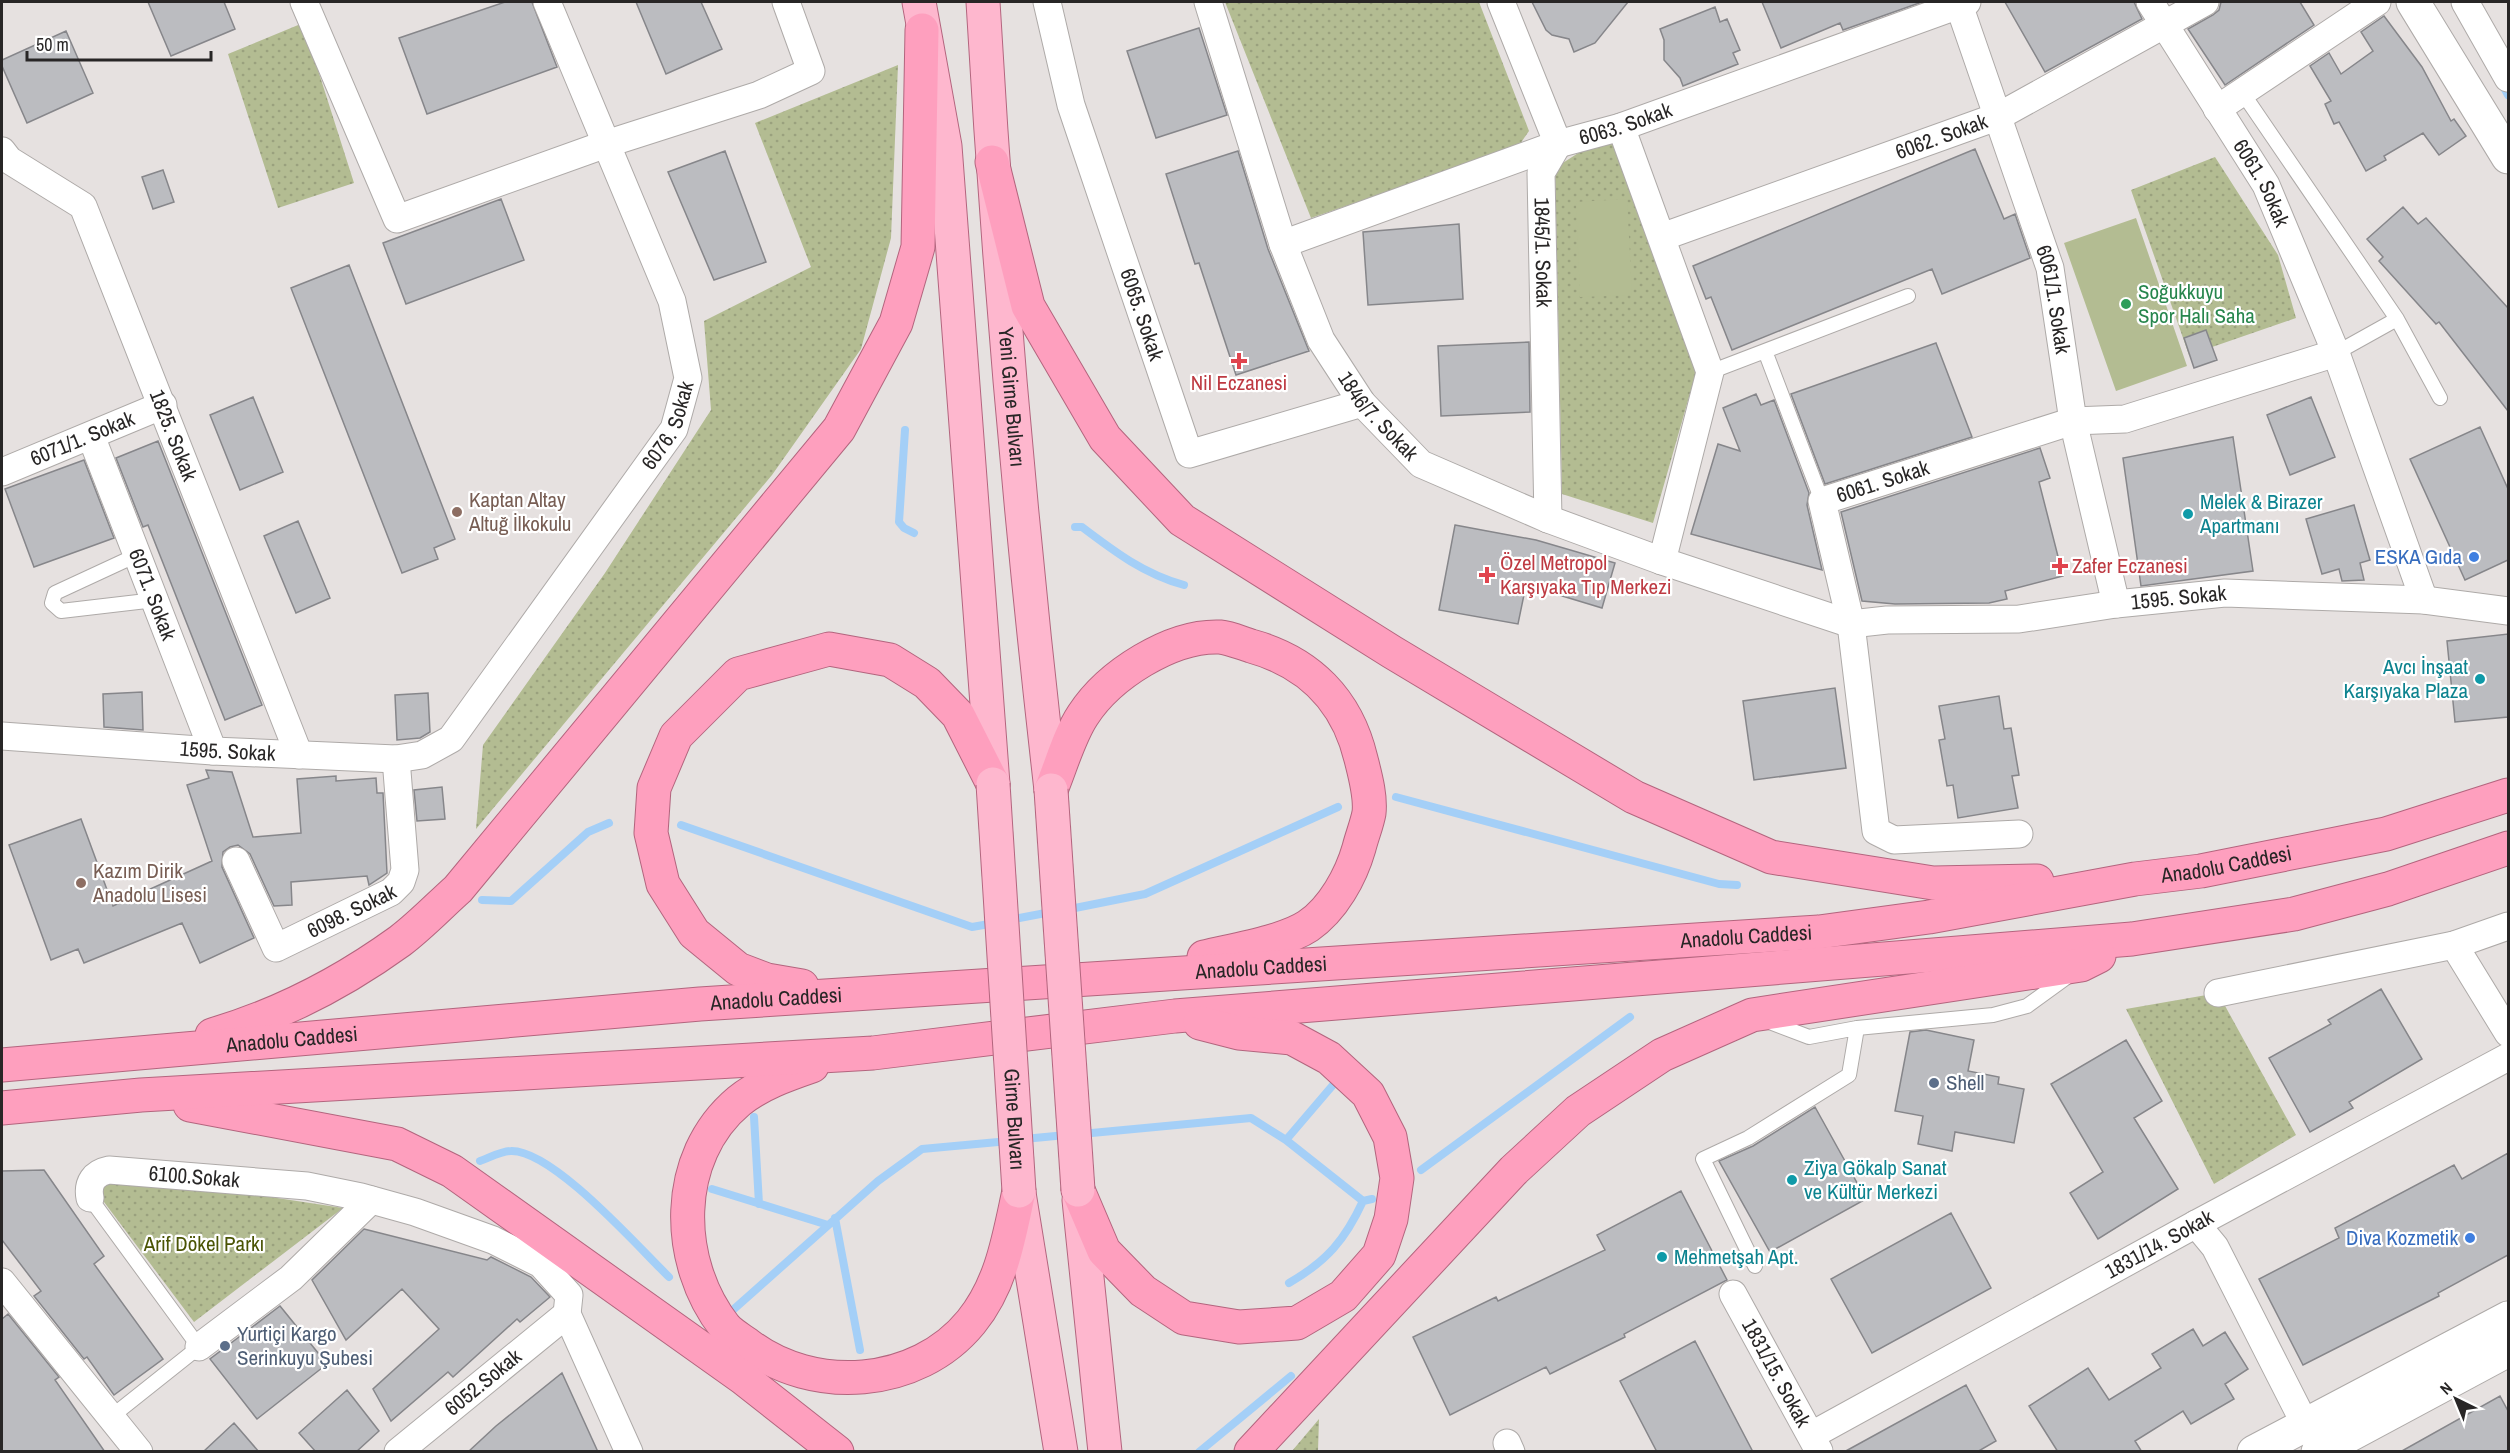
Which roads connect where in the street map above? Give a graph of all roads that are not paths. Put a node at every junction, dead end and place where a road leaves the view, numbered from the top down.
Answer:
1 (304, 2) edge
2 (548, 2) edge
3 (786, 2) edge
4 (1047, 2) edge
5 (1208, 2) edge
6 (1500, 2) edge
7 (2150, 2) edge
8 (2205, 2) edge
9 (2377, 2) edge
10 (2413, 2) edge
11 (2466, 2) edge
12 (1963, 3) edge
13 (986, 5) edge
14 (921, 16) edge
15 (2164, 25) junction
16 (2508, 78) edge
17 (2241, 92) junction
18 (2217, 109) junction
19 (1999, 116) junction
20 (1621, 127) junction
21 (606, 144) junction
22 (1558, 144) junction
23 (2, 151) edge
24 (2508, 157) edge
25 (992, 162) junction
26 (1662, 237) junction
27 (1283, 244) junction
28 (1908, 296) dead end
29 (2397, 319) junction
30 (1765, 351) junction
31 (2336, 353) junction
32 (1710, 372) junction
33 (2440, 398) dead end
34 (1362, 403) junction
35 (163, 405) junction
36 (2073, 421) junction
37 (91, 436) junction
38 (2, 472) edge
39 (1822, 501) junction
40 (1548, 519) junction
41 (137, 555) junction
42 (1662, 561) junction
43 (155, 600) junction
44 (2424, 600) junction
45 (2116, 604) junction
46 (2508, 611) edge
47 (1851, 624) junction
48 (2, 736) edge
49 (451, 739) joint
50 (213, 751) junction
51 (299, 755) junction
52 (396, 759) junction
53 (993, 784) junction
54 (1051, 790) junction
55 (2508, 795) edge
56 (2019, 834) dead end
57 (2508, 848) edge
58 (236, 861) dead end
59 (2508, 872) edge
60 (2135, 879) junction
61 (2388, 889) junction
62 (2508, 926) edge
63 (2132, 939) junction
64 (2454, 945) junction
65 (2081, 965) junction
66 (1170, 974) junction
67 (885, 991) junction
68 (2218, 993) dead end
69 (1752, 1015) junction
70 (1175, 1016) junction
71 (1857, 1028) junction
72 (2508, 1033) edge
73 (149, 1053) junction
74 (873, 1053) junction
75 (2508, 1057) edge
76 (2, 1065) edge
77 (141, 1095) junction
78 (2, 1108) edge
79 (1078, 1190) junction
80 (1019, 1191) junction
81 (90, 1198) joint
82 (371, 1200) junction
83 (2196, 1224) junction
84 (1755, 1266) dead end
85 (2, 1283) edge
86 (1733, 1294) dead end
87 (567, 1314) junction
88 (2508, 1318) edge
89 (198, 1347) junction
90 (2508, 1350) edge
91 (111, 1417) junction
92 (2312, 1439) edge
93 (1816, 1443) edge
94 (139, 1452) edge
95 (398, 1452) edge
96 (629, 1452) edge
97 (837, 1452) edge
98 (1061, 1452) edge
99 (1105, 1452) edge
100 (1251, 1452) edge
101 (2254, 1452) edge

1 - 21 street
2 - 21 street, 6076. Sokak
3 - 21 street
4 - 34 street, 6065. Sokak
5 - 27 street, 1846/7. Sokak
6 - 22 street
7 - 15 street, 6061. Sokak
8 - 15 street, 6062. Sokak
9 - 17 street
10 - 24 main road
11 - 16 street
12 - 19 street, 6061/1. Sokak
12 - 20 street, 6063. Sokak
13 - 25 main road, Yeni Girne Bulvarı
14 - 53 main road
14 - 73 highway
15 - 18 street, 6061. Sokak
15 - 19 street, 6062. Sokak
17 - 18 street
17 - 29 lane
18 - 31 street, 6061. Sokak
19 - 26 street, 6062. Sokak
19 - 36 street, 6061/1. Sokak
20 - 22 street, 6063. Sokak
20 - 26 street
21 - 49 street, 6076. Sokak
22 - 27 street, 6063. Sokak
22 - 40 street, 1845/1. Sokak
23 - 35 street, 1825. Sokak
25 - 54 main road, Yeni Girne Bulvarı
25 - 60 highway
26 - 32 street
27 - 34 street, 1846/7. Sokak
28 - 30 lane
29 - 31 lane
29 - 33 lane
30 - 32 lane
30 - 39 lane
31 - 36 street, 6061. Sokak
31 - 44 street, 6061. Sokak
32 - 42 street
34 - 40 street, 1846/7. Sokak
35 - 37 street, 6071/1. Sokak
35 - 51 street, 1825. Sokak
36 - 39 street, 6061. Sokak
36 - 45 street, 6061/1. Sokak
37 - 38 street, 6071/1. Sokak
37 - 41 street, 6071. Sokak
39 - 47 street, 6061. Sokak
40 - 42 street, 1846/7. Sokak
41 - 43 street, 6071. Sokak
41 - 43 lane
42 - 47 street, 1846/7. Sokak
43 - 50 street, 6071. Sokak
44 - 45 street, 1595. Sokak
44 - 46 street, 1595. Sokak
45 - 47 street, 1595. Sokak
47 - 56 street, 6061. Sokak
48 - 50 street, 1595. Sokak
49 - 52 street, 1595. Sokak
50 - 51 street, 1595. Sokak
51 - 52 street, 1595. Sokak
52 - 58 street, 6098. Sokak
53 - 67 highway
53 - 80 main road, Girne Bulvarı, bridge
54 - 66 highway
54 - 79 main road, Yeni Girne Bulvarı, bridge
55 - 60 highway, Anadolu Caddesi
57 - 61 highway, Anadolu Caddesi
59 - 61 highway
60 - 66 highway, Anadolu Caddesi
61 - 63 highway, Anadolu Caddesi
62 - 64 street
63 - 65 highway
63 - 70 highway, Anadolu Caddesi
64 - 68 street
64 - 72 street
65 - 69 highway
65 - 71 lane
66 - 67 highway, Anadolu Caddesi
67 - 73 highway, Anadolu Caddesi
69 - 71 lane
69 - 100 highway
70 - 74 highway, Anadolu Caddesi
70 - 79 highway
71 - 84 lane
73 - 76 highway, Anadolu Caddesi
74 - 77 highway, Anadolu Caddesi
74 - 80 highway
75 - 83 street, 1831/14. Sokak
77 - 78 highway, Anadolu Caddesi
77 - 97 highway
79 - 99 main road
80 - 98 main road, Girne Bulvarı
81 - 82 street, 6100.Sokak
81 - 89 lane, 6100.Sokak
82 - 87 street, 6100.Sokak
82 - 89 street
83 - 92 street
83 - 93 street, 1831/14. Sokak
85 - 91 street
86 - 93 street, 1831/15. Sokak
87 - 95 street, 6052.Sokak
87 - 96 street, 6100.Sokak
88 - 92 main road
89 - 91 lane
90 - 92 main road
91 - 94 street
92 - 101 main road

